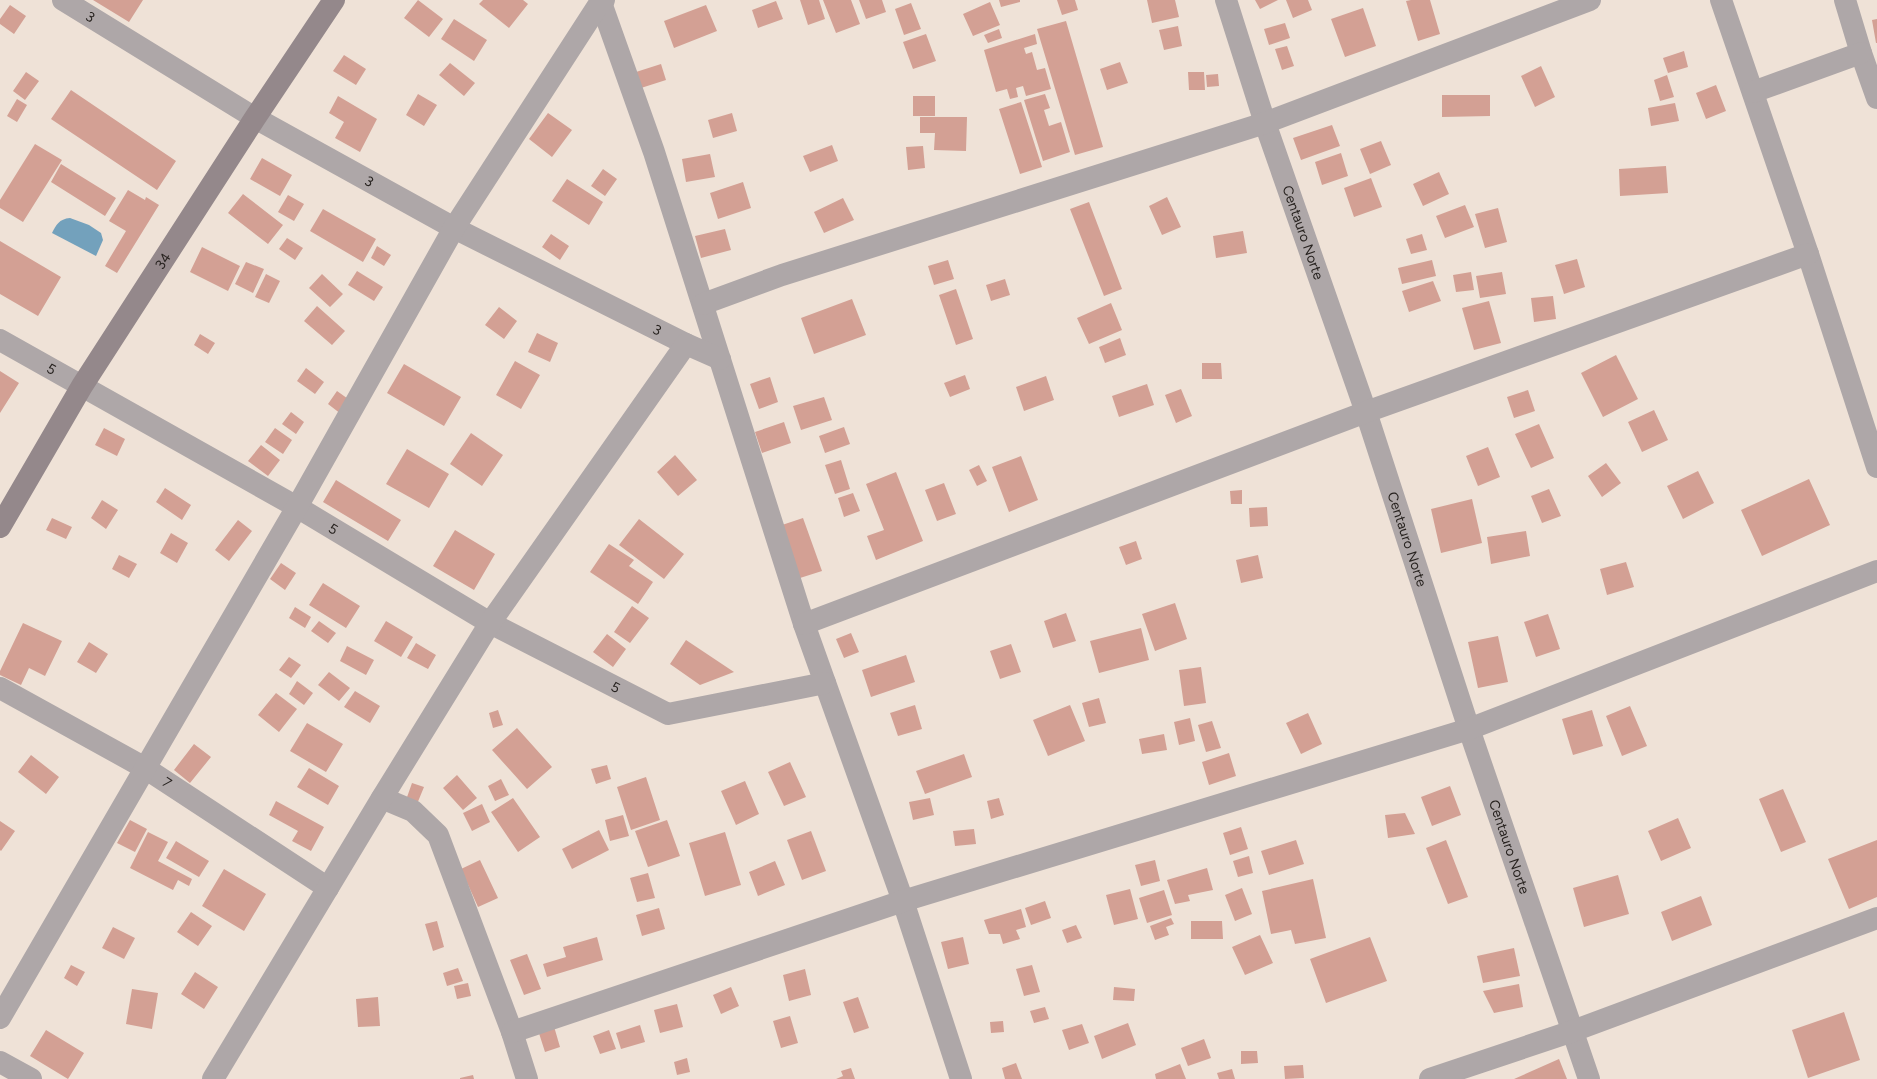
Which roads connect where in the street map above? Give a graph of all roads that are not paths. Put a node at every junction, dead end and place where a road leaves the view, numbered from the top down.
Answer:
1 (63, 0) edge
2 (334, 0) edge
3 (602, 0) edge
4 (1226, 0) edge
5 (1590, 0) edge
6 (1721, 0) edge
7 (1845, 0) edge
8 (1860, 53) junction
9 (1873, 75) edge
10 (1753, 92) junction
11 (1877, 98) edge
12 (255, 118) junction
13 (1265, 123) junction
14 (454, 228) junction
15 (1808, 254) junction
16 (703, 304) junction
17 (0, 340) edge
18 (686, 344) junction
19 (720, 359) junction
20 (82, 386) junction
21 (1366, 412) junction
22 (1877, 467) edge
23 (298, 507) junction
24 (0, 527) edge
25 (1877, 571) edge
26 (490, 623) junction
27 (804, 624) junction
28 (825, 683) junction
29 (0, 688) edge
30 (1469, 729) junction
31 (145, 768) junction
32 (382, 798) junction
33 (328, 888) junction
34 (903, 902) junction
35 (1877, 918) edge
36 (0, 1018) edge
37 (1573, 1031) junction
38 (512, 1032) junction
39 (0, 1062) edge
40 (31, 1079) edge
41 (213, 1079) edge
42 (527, 1079) edge
43 (961, 1079) edge
44 (1430, 1079) edge
45 (1589, 1079) edge

1 - 12 street, 3
2 - 12 street, 34
3 - 14 street
3 - 16 street
4 - 13 street, Centauro Norte
5 - 13 street
6 - 10 street
7 - 8 street
8 - 9 street
8 - 10 street
9 - 11 street
10 - 15 street
12 - 14 street, 3
12 - 20 street, 34
13 - 16 street
13 - 21 street, Centauro Norte
14 - 18 street, 3
14 - 23 street
15 - 21 street
15 - 22 street
16 - 19 street
17 - 20 street, 5
18 - 19 street, 3
18 - 26 street
19 - 27 street
20 - 23 street, 5
20 - 24 street, 34
21 - 27 street
21 - 30 street, Centauro Norte
23 - 26 street, 5
23 - 31 street
25 - 30 street
26 - 28 street, 5
26 - 32 street
27 - 28 street
28 - 34 street
29 - 31 street, 7
30 - 34 street
30 - 37 street, Centauro Norte
31 - 33 street, 7
31 - 36 street
32 - 33 street
32 - 38 street
33 - 41 street
34 - 38 street
34 - 43 street
35 - 37 street
37 - 44 street
37 - 45 street, Centauro Norte
38 - 42 street
39 - 40 street

